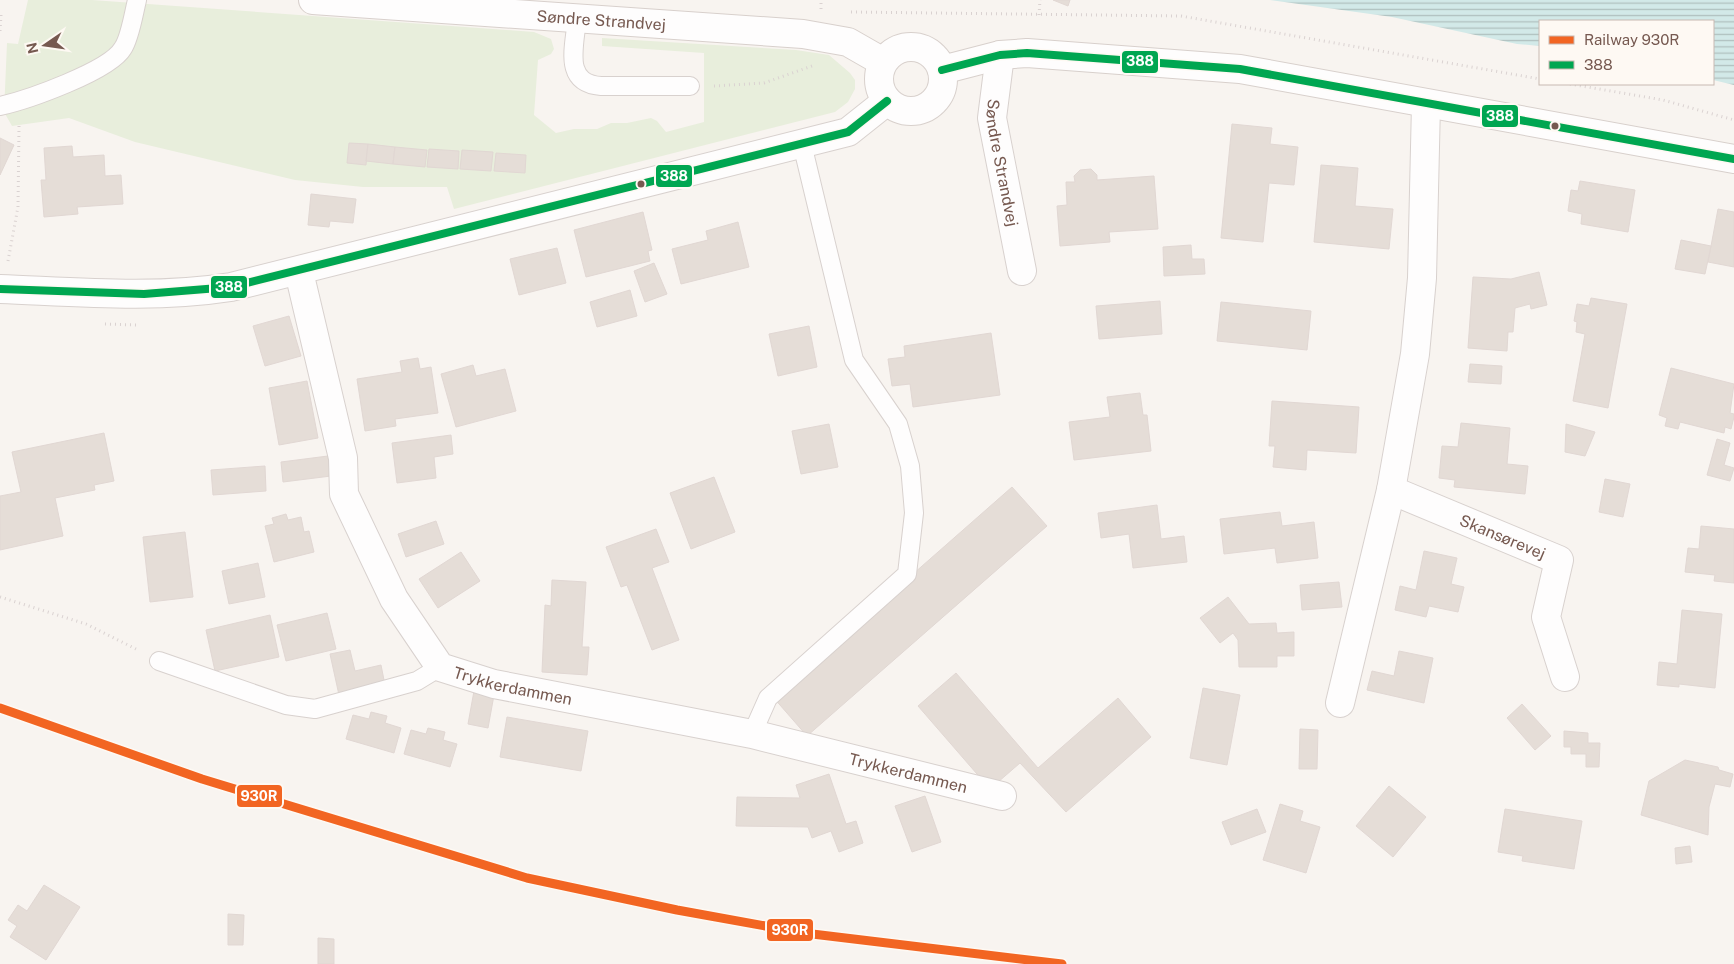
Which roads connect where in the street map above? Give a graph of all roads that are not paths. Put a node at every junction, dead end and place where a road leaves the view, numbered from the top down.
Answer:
1 (137, 0) edge
2 (313, 0) edge
3 (577, 18) junction
4 (1000, 54) junction
5 (883, 62) junction
6 (942, 70) junction
7 (690, 86) road end
8 (887, 101) junction
9 (1426, 104) junction
10 (0, 106) edge
11 (802, 144) junction
12 (1734, 159) edge
13 (1022, 271) dead end
14 (299, 272) junction
15 (2, 289) edge
16 (1391, 490) junction
17 (159, 661) road end
18 (440, 667) junction
19 (1565, 676) dead end
20 (1340, 703) dead end
21 (752, 734) junction
22 (1002, 796) dead end

1 - 10 lane
2 - 3 street, Søndre Strandvej
3 - 5 street, Søndre Strandvej
3 - 7 lane
4 - 6 street
4 - 9 street
4 - 13 street, Søndre Strandvej
5 - 6 street
5 - 8 street
6 - 8 street
8 - 11 street
9 - 12 street
9 - 16 street
11 - 14 street
11 - 21 lane
14 - 15 street
14 - 18 street, Trykkerdammen
16 - 19 street, Skansørevej
16 - 20 street
17 - 18 lane
18 - 21 street, Trykkerdammen
21 - 22 street, Trykkerdammen

